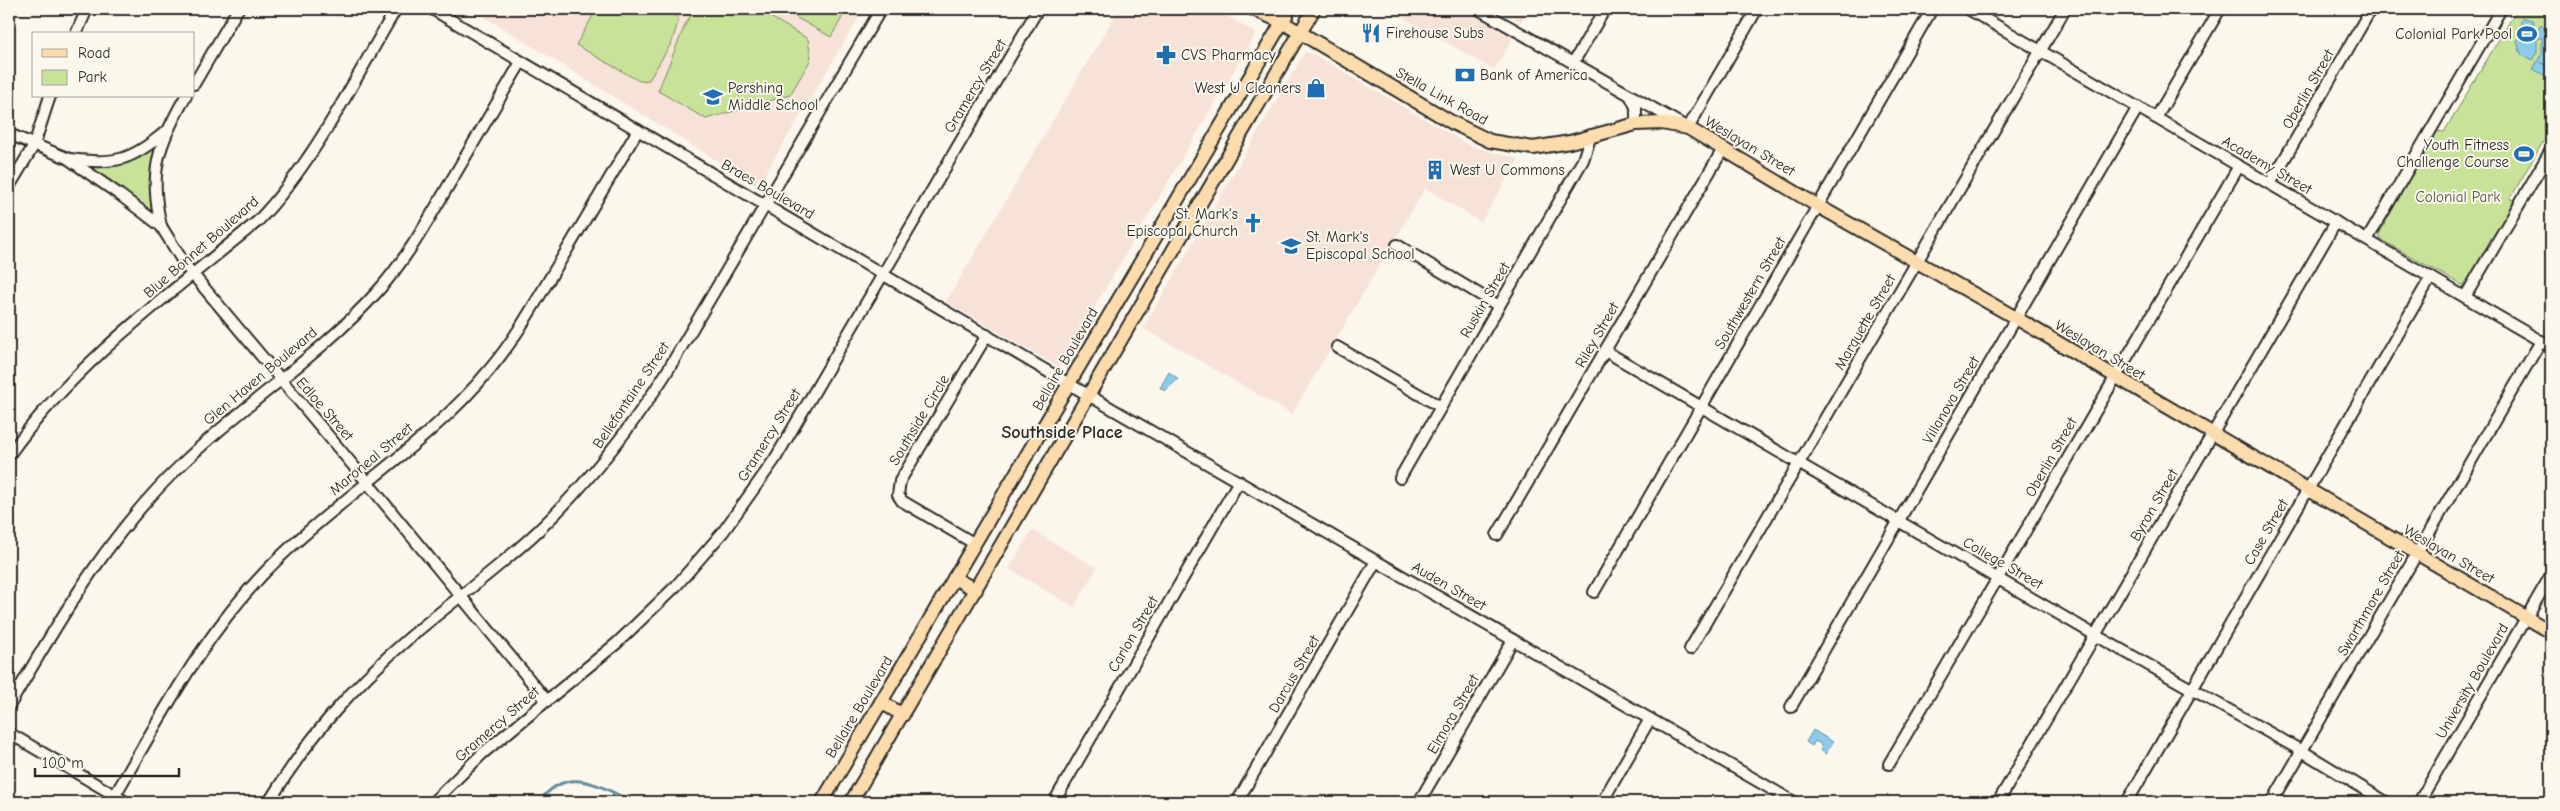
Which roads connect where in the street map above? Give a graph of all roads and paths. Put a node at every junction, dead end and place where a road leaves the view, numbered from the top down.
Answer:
1 (87, 9) edge
2 (238, 9) edge
3 (396, 9) edge
4 (432, 9) edge
5 (881, 9) edge
6 (1038, 9) edge
7 (1253, 9) edge
8 (1268, 9) edge
9 (1290, 9) edge
10 (1314, 9) edge
11 (1478, 9) edge
12 (1604, 9) edge
13 (1757, 9) edge
14 (1932, 9) edge
15 (1968, 9) edge
16 (2066, 9) edge
17 (2220, 9) edge
18 (2371, 9) edge
19 (2500, 9) edge
20 (1282, 22) junction
21 (77, 32) edge
22 (1300, 33) junction
23 (2041, 51) junction
24 (521, 62) junction
25 (1573, 63) junction
26 (195, 82) edge
27 (1631, 97) junction
28 (49, 98) edge
29 (185, 98) edge
30 (2138, 107) junction
31 (1228, 114) junction
32 (2156, 118) junction
33 (1636, 124) junction
34 (1246, 125) junction
35 (1688, 128) junction
36 (638, 130) junction
37 (165, 132) junction
38 (9, 134) edge
39 (1591, 135) junction
40 (34, 144) junction
41 (1723, 149) junction
42 (2551, 150) edge
43 (67, 158) junction
44 (2239, 166) junction
45 (2270, 184) junction
46 (9, 187) edge
47 (765, 204) junction
48 (1818, 206) junction
49 (2336, 222) junction
50 (161, 226) junction
51 (2367, 240) junction
52 (1151, 245) junction
53 (1397, 245) dead end
54 (1170, 255) junction
55 (1917, 262) junction
56 (882, 273) junction
57 (193, 274) junction
58 (2431, 277) junction
59 (2466, 297) junction
60 (1500, 306) junction
61 (2016, 318) junction
62 (987, 335) junction
63 (2541, 342) junction
64 (1337, 347) dead end
65 (2551, 347) edge
66 (1605, 350) junction
67 (2115, 378) junction
68 (280, 380) junction
69 (1069, 384) junction
70 (1089, 395) junction
71 (1441, 407) junction
72 (1702, 407) junction
73 (2212, 435) junction
74 (9, 455) edge
75 (1800, 464) junction
76 (1400, 478) dead end
77 (1239, 481) junction
78 (367, 482) junction
79 (2307, 490) junction
80 (1899, 520) junction
81 (1497, 535) dead end
82 (975, 544) junction
83 (2418, 554) junction
84 (1376, 561) junction
85 (2551, 575) edge
86 (954, 578) junction
87 (1998, 578) junction
88 (976, 590) junction
89 (1594, 592) dead end
90 (460, 596) junction
91 (2527, 618) junction
92 (2551, 632) edge
93 (2095, 635) junction
94 (1513, 640) junction
95 (1690, 650) dead end
96 (2191, 690) junction
97 (547, 701) junction
98 (881, 702) junction
99 (9, 706) edge
100 (1791, 707) dead end
101 (903, 715) junction
102 (1650, 719) junction
103 (9, 733) edge
104 (2302, 751) junction
105 (1889, 764) dead end
106 (113, 799) edge
107 (1788, 801) edge
108 (126, 802) edge
109 (269, 802) edge
110 (433, 802) edge
111 (822, 802) edge
112 (851, 802) edge
113 (1054, 802) edge
114 (1237, 802) edge
115 (1419, 802) edge
116 (1602, 802) edge
117 (1998, 802) edge
118 (2127, 802) edge
119 (2272, 802) edge
120 (2386, 802) edge
121 (2418, 802) edge

1 - 21 street
2 - 26 street
3 - 57 street, Blue Bonnet Boulevard
4 - 24 street, Braes Boulevard
5 - 47 street, Bellefontaine Street
6 - 56 street, Gramercy Street
7 - 20 main road, Stella Link Road
8 - 20 main road, Stella Link Road
9 - 20 main road, Bellaire Boulevard
10 - 22 main road
11 - 25 street, Weslayan Street
12 - 25 street
13 - 35 street
14 - 48 street, Southwestern Street
15 - 23 street, Academy Street
16 - 23 street, Marquette Street
17 - 32 street
18 - 45 street, Oberlin Street
19 - 51 street
20 - 22 main road, Stella Link Road
20 - 31 main road, Bellaire Boulevard
22 - 34 main road
22 - 39 main road, Stella Link Road
23 - 30 street, Academy Street
23 - 55 street, Marquette Street
24 - 36 street, Braes Boulevard
24 - 68 street, Glen Haven Boulevard
25 - 27 street, Weslayan Street
27 - 33 street
27 - 35 street, Weslayan Street
28 - 40 street
29 - 37 street
30 - 32 street, Academy Street
30 - 61 street, Villanova Street
31 - 34 main road
31 - 52 main road, Bellaire Boulevard
32 - 44 street, Academy Street
33 - 35 main road, Stella Link Road
33 - 39 main road, Stella Link Road
34 - 54 main road
35 - 41 main road, Weslayan Street
36 - 47 street, Braes Boulevard
36 - 78 street, Maroneal Street
37 - 43 street
37 - 50 street
38 - 40 street, Edloe Street
39 - 60 street, Ruskin Street
40 - 43 street, Edloe Street
40 - 46 street
41 - 48 main road, Weslayan Street
41 - 66 street, Riley Street
42 - 59 street
43 - 50 street, Edloe Street
44 - 45 street, Academy Street
44 - 67 street, Oberlin Street
45 - 49 street, Academy Street
47 - 56 street, Braes Boulevard
47 - 90 street, Bellefontaine Street
48 - 55 main road, Weslayan Street
48 - 72 street, Southwestern Street
49 - 51 street, Academy Street
49 - 73 street, Byron Street
50 - 57 street, Edloe Street
51 - 58 street, Academy Street
52 - 54 main road
52 - 69 main road, Bellaire Boulevard
53 - 60 street
54 - 70 main road
55 - 61 main road, Weslayan Street
55 - 75 street, Marquette Street
56 - 62 street, Braes Boulevard
56 - 97 street, Gramercy Street
57 - 68 street, Edloe Street
57 - 74 street, Blue Bonnet Boulevard
58 - 59 street, Academy Street
58 - 79 street, Case Street
59 - 63 street, Academy Street
60 - 71 street, Ruskin Street
61 - 67 main road, Weslayan Street
61 - 80 street, Villanova Street
62 - 69 street, Braes Boulevard
62 - 82 street, Southside Circle
63 - 65 street, Academy Street
63 - 83 street, Swarthmore Street
64 - 71 street
66 - 72 street, College Street
66 - 81 street, Riley Street
67 - 73 main road, Weslayan Street
67 - 87 street, Oberlin Street
68 - 78 street, Edloe Street
68 - 99 street, Glen Haven Boulevard
69 - 70 street, Braes Boulevard
69 - 82 main road, Bellaire Boulevard
70 - 77 street, Auden Street
70 - 88 main road
71 - 76 street, Ruskin Street
72 - 75 street, College Street
72 - 89 street, Southwestern Street
73 - 79 main road, Weslayan Street
73 - 93 street, Byron Street
75 - 80 street, College Street
75 - 95 street, Marquette Street
77 - 84 street, Auden Street
77 - 113 street, Carlon Street
78 - 90 street, Edloe Street
78 - 106 street, Maroneal Street
79 - 83 main road, Weslayan Street
79 - 96 street, Case Street
80 - 87 street, College Street
80 - 100 street, Villanova Street
82 - 86 main road, Bellaire Boulevard
83 - 91 main road, Weslayan Street
83 - 104 street, Swarthmore Street
84 - 94 street, Auden Street
84 - 114 street, Darcus Street
85 - 91 street, University Boulevard
86 - 88 main road
86 - 98 main road, Bellaire Boulevard
87 - 93 street, College Street
87 - 105 street, Oberlin Street
88 - 101 main road
90 - 97 street, Edloe Street
90 - 109 street, Bellefontaine Street
91 - 92 main road, Weslayan Street
91 - 121 street, University Boulevard
93 - 96 street, College Street
93 - 117 street, Byron Street
94 - 102 street, Auden Street
94 - 115 street, Elmora Street
96 - 104 street, College Street
96 - 118 street, Case Street
97 - 110 street, Gramercy Street
98 - 101 main road
98 - 111 main road, Bellaire Boulevard
101 - 112 main road
102 - 107 street, Auden Street
102 - 116 street
103 - 106 street
104 - 119 street, Swarthmore Street
104 - 120 street, College Street
106 - 108 street

